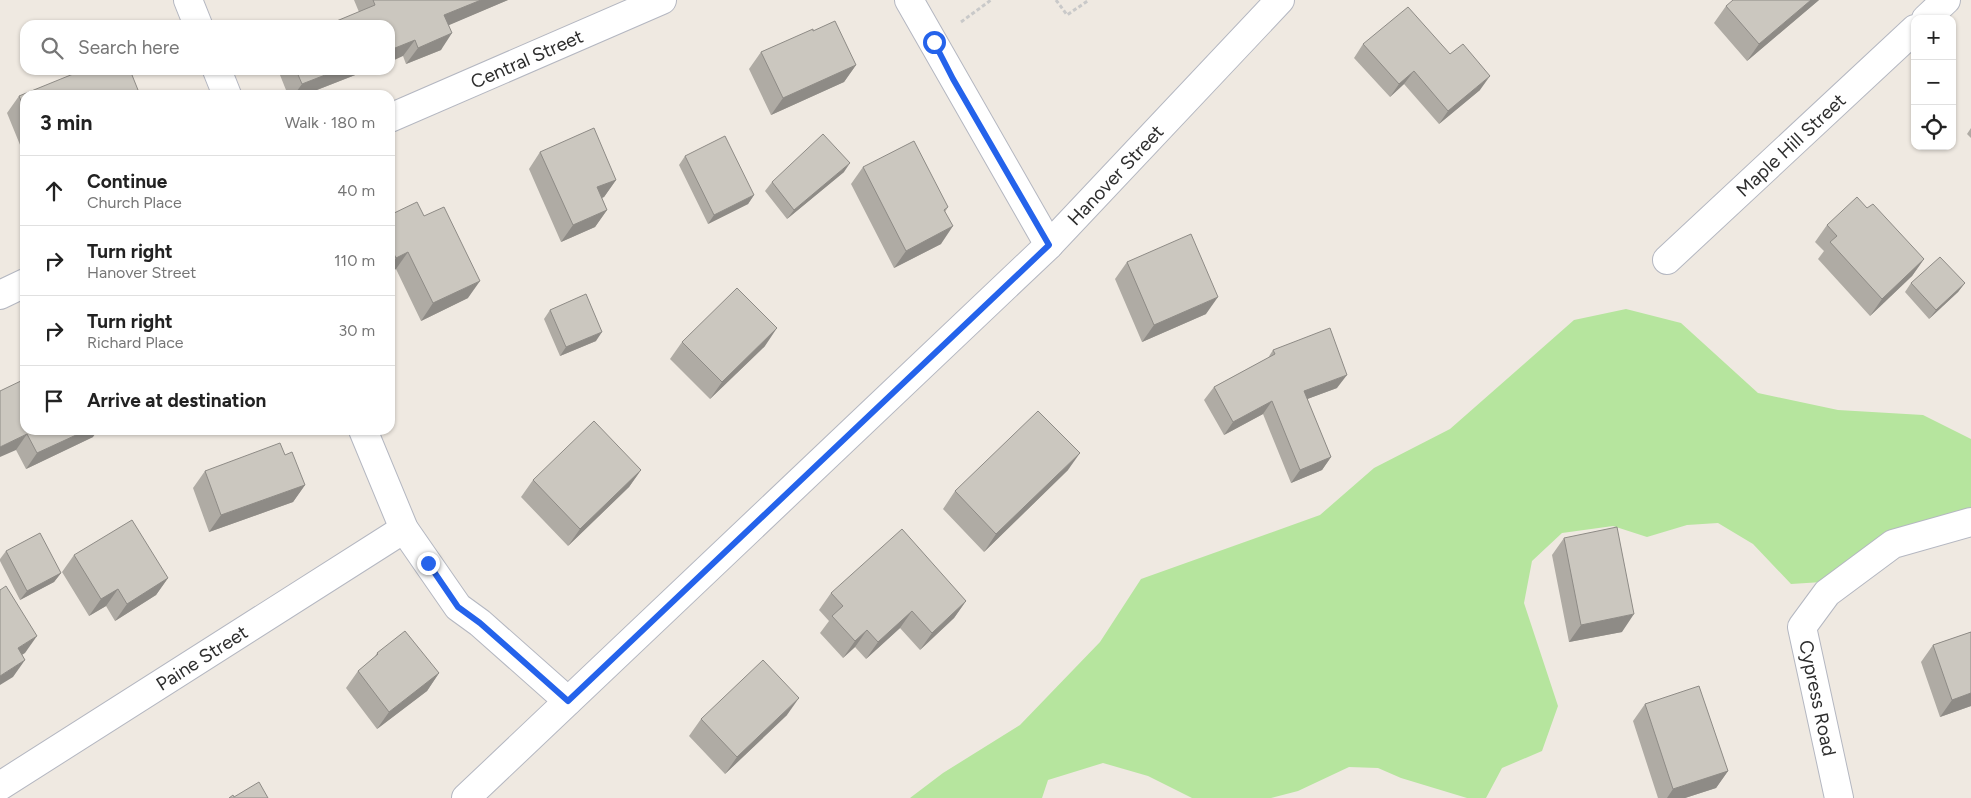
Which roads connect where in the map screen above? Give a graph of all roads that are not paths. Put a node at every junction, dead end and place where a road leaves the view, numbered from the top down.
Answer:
1 (188, 0) edge
2 (662, 0) edge
3 (909, 0) edge
4 (1280, 0) edge
5 (1946, 0) edge
6 (1930, 15) edge
7 (196, 20) edge
8 (1911, 34) edge
9 (219, 75) edge
10 (225, 90) edge
11 (395, 116) edge
12 (1049, 245) junction
13 (1668, 260) dead end
14 (20, 286) edge
15 (0, 295) edge
16 (365, 435) edge
17 (1971, 522) edge
18 (404, 529) junction
19 (568, 701) junction
20 (0, 786) edge
21 (466, 798) edge
22 (1839, 798) edge

1 - 7 street
2 - 11 street, Central Street
3 - 12 street
4 - 12 street, Hanover Street
5 - 6 street
8 - 13 street, Maple Hill Street
9 - 10 street
12 - 19 street, Hanover Street
14 - 15 street
16 - 18 street
17 - 22 street, Cypress Road
18 - 19 street
18 - 20 street, Paine Street
19 - 21 street, Hanover Street

